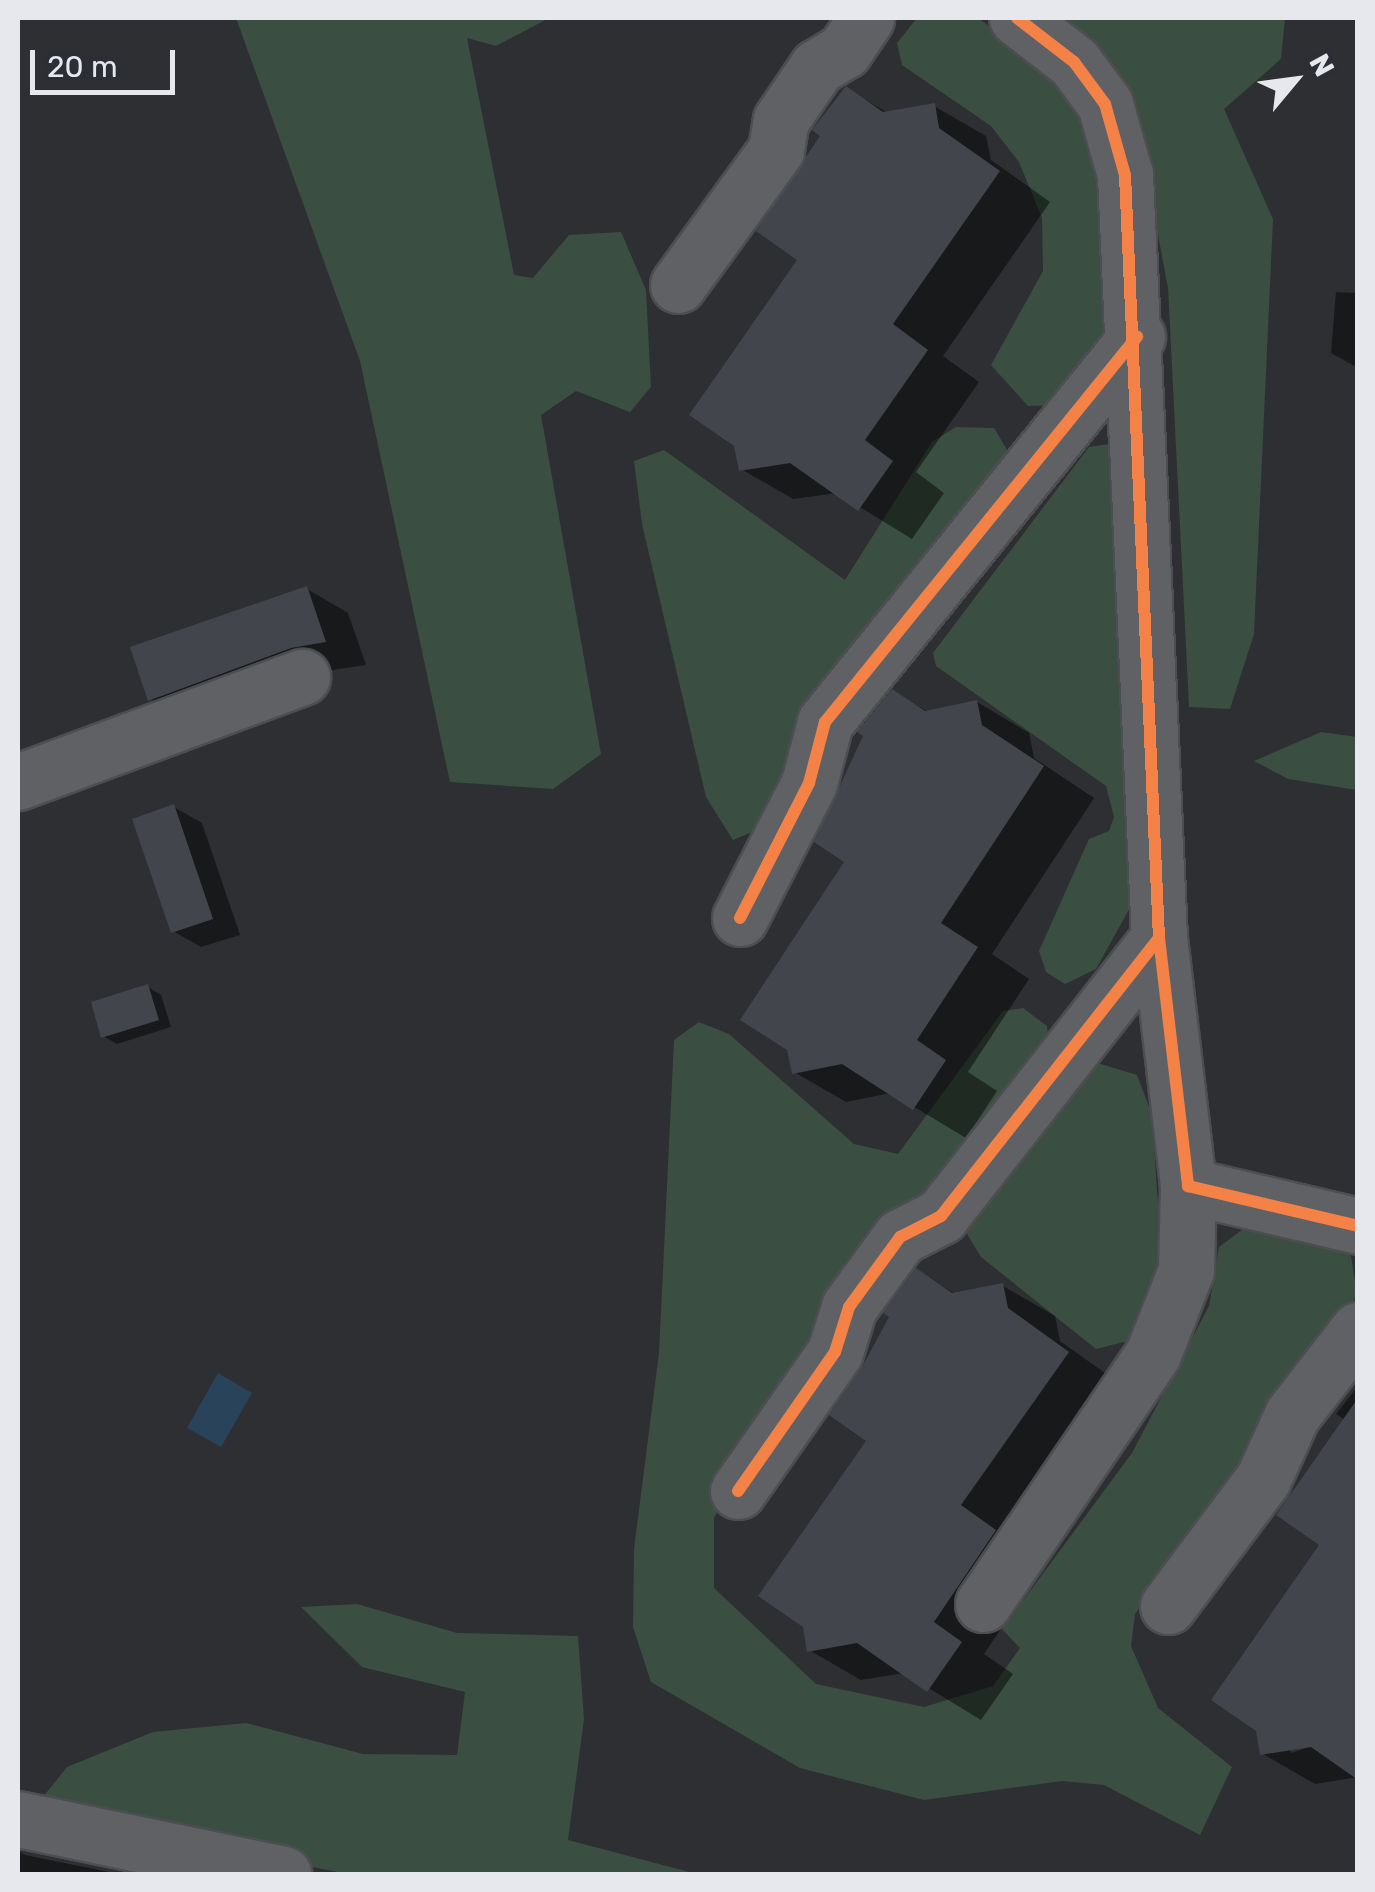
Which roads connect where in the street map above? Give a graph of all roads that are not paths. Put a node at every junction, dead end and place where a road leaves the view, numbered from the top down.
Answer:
1 (866, 18) edge
2 (1018, 18) edge
3 (678, 285) dead end
4 (1136, 338) junction
5 (302, 677) dead end
6 (18, 782) edge
7 (740, 918) dead end
8 (1160, 938) junction
9 (1188, 1186) junction
10 (1358, 1226) edge
11 (1358, 1330) edge
12 (738, 1491) dead end
13 (982, 1604) dead end
14 (1168, 1606) dead end
15 (18, 1820) edge
16 (284, 1874) edge

1 - 3 street
2 - 4 street
4 - 7 street
4 - 8 street
5 - 6 street
8 - 9 street
8 - 12 street
9 - 10 street
9 - 13 street
11 - 14 street
15 - 16 street

